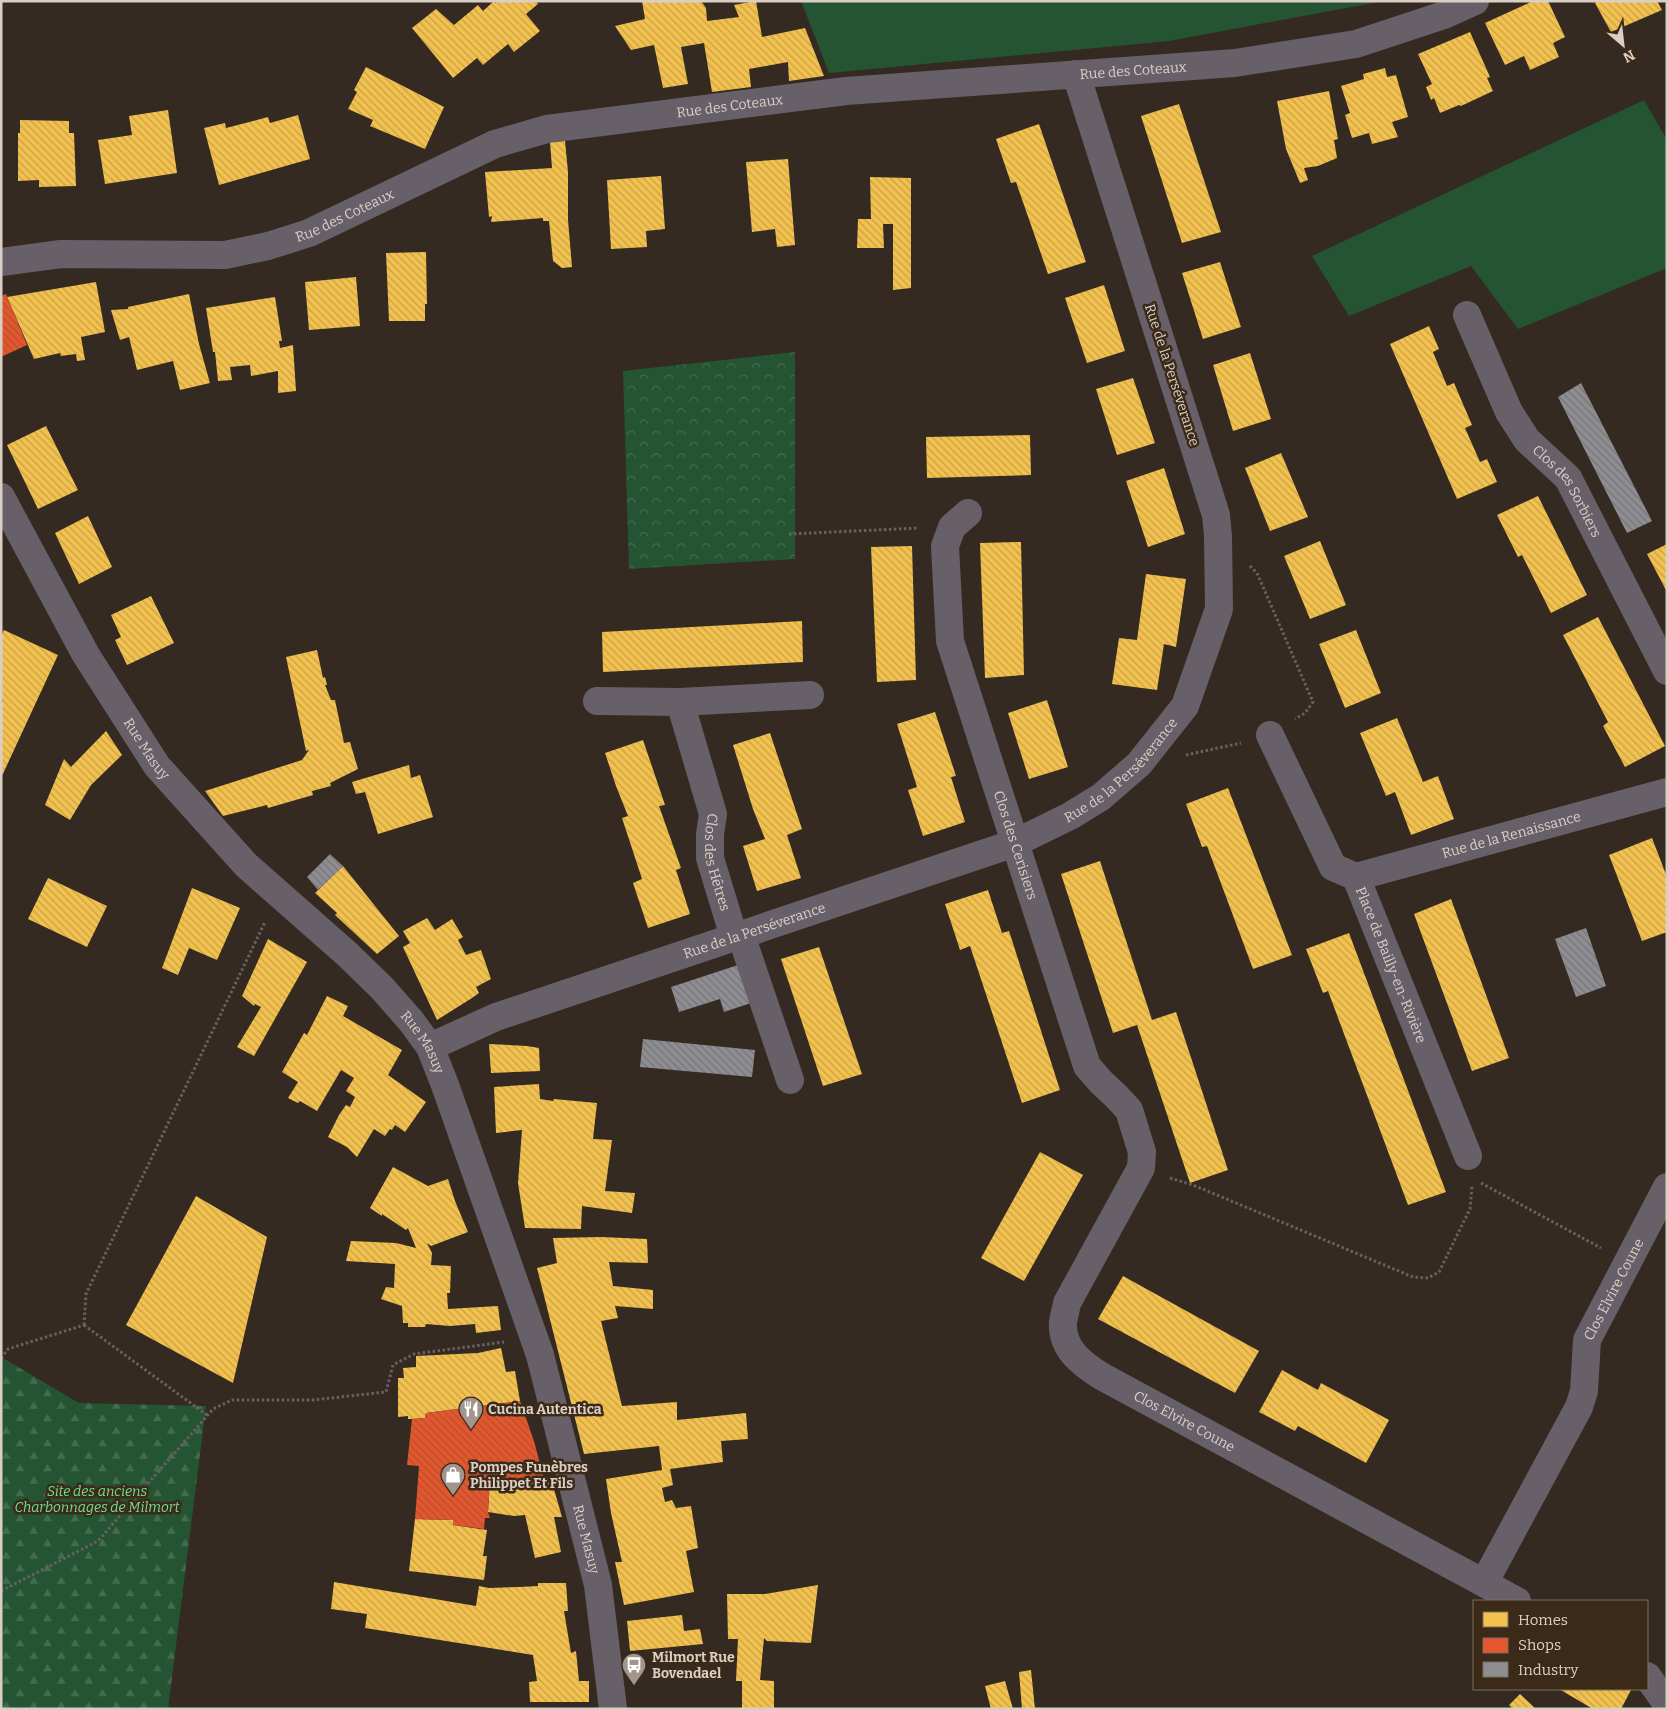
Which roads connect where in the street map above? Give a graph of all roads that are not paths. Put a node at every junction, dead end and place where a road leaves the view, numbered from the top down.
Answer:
1 (1475, 1) edge
2 (1076, 74) junction
3 (1, 262) edge
4 (1467, 315) dead end
5 (1, 497) edge
6 (960, 520) road end
7 (1667, 671) edge
8 (810, 695) dead end
9 (597, 701) dead end
10 (680, 702) junction
11 (1270, 735) road end
12 (1667, 792) edge
13 (1015, 843) junction
14 (1356, 877) junction
15 (738, 936) junction
16 (430, 1047) junction
17 (790, 1080) dead end
18 (1470, 1167) road end
19 (1141, 1168) joint
20 (1667, 1187) edge
21 (1484, 1583) junction
22 (1515, 1600) edge
23 (1648, 1677) edge
24 (1667, 1704) edge
25 (613, 1709) edge

1 - 2 street, Rue des Coteaux
2 - 3 street, Rue des Coteaux
2 - 13 street, Rue de la Perséverance
4 - 7 street, Clos des Sorbiers
5 - 16 street, Rue Masuy
6 - 13 street, Clos des Cerisiers
8 - 10 street
9 - 10 street
10 - 15 street, Clos des Hêtres
11 - 14 street, Place de Bailly-en-Rivière
12 - 14 street, Rue de la Renaissance
13 - 15 street, Rue de la Perséverance
13 - 19 street, Clos des Cerisiers
14 - 18 street, Place de Bailly-en-Rivière
15 - 16 street, Rue de la Perséverance
15 - 17 street, Clos des Hêtres
16 - 25 street, Rue Masuy
19 - 21 street, Clos Elvire Coune
20 - 21 street, Clos Elvire Coune
21 - 22 street, Clos Elvire Coune
23 - 24 street

